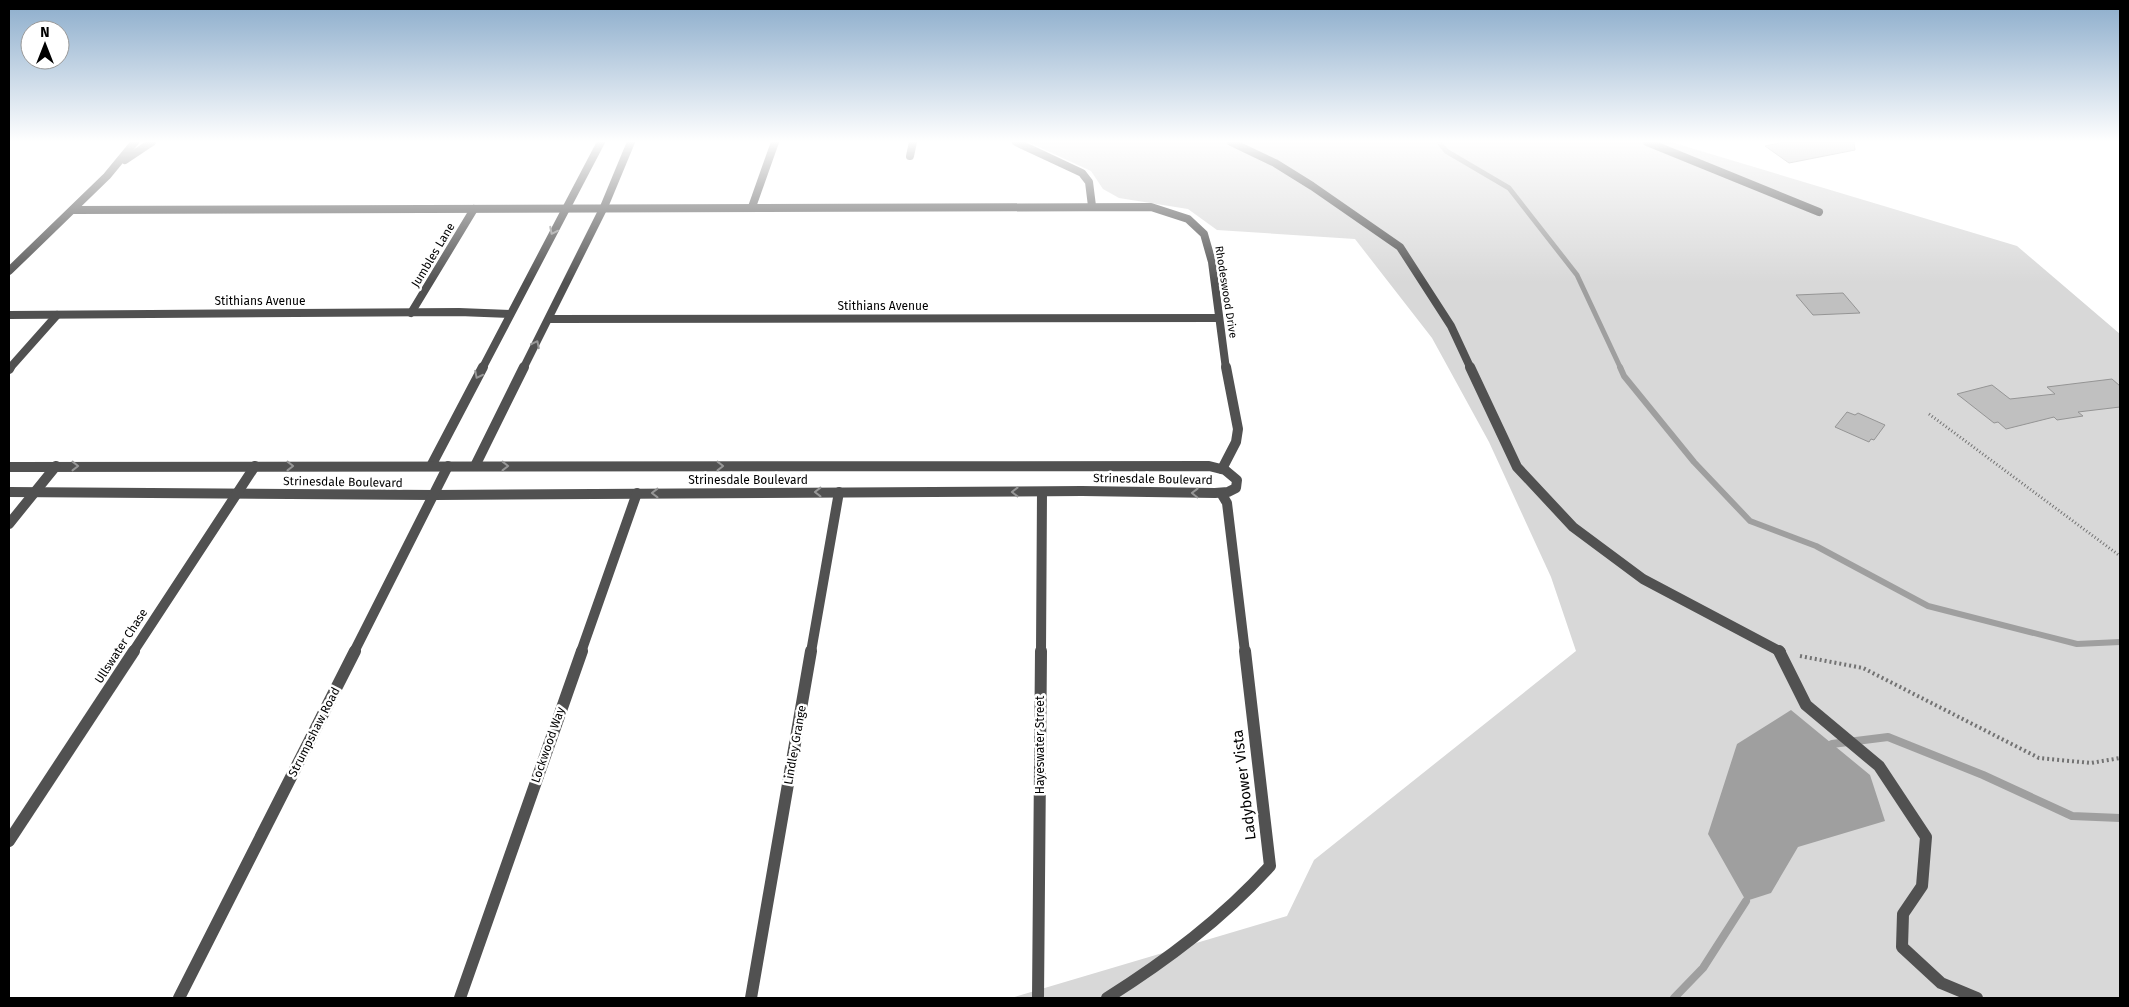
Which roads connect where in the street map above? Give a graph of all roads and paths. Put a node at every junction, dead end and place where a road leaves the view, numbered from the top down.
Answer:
1 (93, 189) edge
2 (576, 189) edge
3 (611, 189) edge
4 (758, 189) edge
5 (1090, 189) edge
6 (1316, 189) edge
7 (1762, 189) edge
8 (752, 206) junction
9 (1092, 206) junction
10 (604, 207) junction
11 (474, 209) junction
12 (565, 209) junction
13 (73, 210) junction
14 (1819, 212) dead end
15 (9, 271) edge
16 (411, 313) junction
17 (510, 314) junction
18 (9, 315) edge
19 (57, 315) junction
20 (1218, 318) junction
21 (549, 319) junction
22 (9, 369) edge
23 (1929, 414) dead end
24 (9, 466) edge
25 (56, 466) junction
26 (255, 466) junction
27 (431, 466) junction
28 (448, 466) junction
29 (475, 466) junction
30 (1222, 468) junction
31 (9, 492) edge
32 (35, 492) junction
33 (839, 492) junction
34 (1042, 492) junction
35 (237, 493) junction
36 (637, 493) junction
37 (1221, 493) junction
38 (434, 495) junction
39 (9, 524) edge
40 (2120, 556) edge
41 (1781, 652) junction
42 (2120, 758) edge
43 (9, 841) edge
44 (179, 998) edge
45 (460, 998) edge
46 (751, 998) edge
47 (1038, 998) edge
48 (1107, 998) edge
49 (1977, 998) edge

1 - 13 street
2 - 12 street
3 - 10 street
4 - 8 street
5 - 9 street
6 - 41 street
7 - 14 street
8 - 9 street, Rhodeswood Drive
8 - 10 street, Rhodeswood Drive
9 - 20 street, Rhodeswood Drive
10 - 12 street, Rhodeswood Drive
10 - 21 street
11 - 12 street, Rhodeswood Drive
11 - 13 street, Rhodeswood Drive
11 - 16 street, Jumbles Lane
12 -> 17 street
13 - 15 street
16 - 17 street, Stithians Avenue
16 - 19 street, Stithians Avenue
17 -> 27 street
18 - 19 street, Stithians Avenue
19 - 22 street
20 - 21 street, Stithians Avenue
20 - 30 street, Rhodeswood Drive
29 -> 21 street
23 - 40 path
24 - 25 street, Strinesdale Boulevard
25 -> 26 street, Strinesdale Boulevard
25 - 32 street
26 -> 27 street, Strinesdale Boulevard
26 - 35 street, Ullswater Chase
27 - 28 street, Strinesdale Boulevard
28 - 29 street, Strinesdale Boulevard
28 - 38 street, Strumpshaw Road
29 -> 30 street, Strinesdale Boulevard
30 - 37 street, Strinesdale Boulevard
31 - 32 street, Strinesdale Boulevard
32 - 35 street, Strinesdale Boulevard
32 - 39 street
34 -> 33 street, Strinesdale Boulevard
33 -> 36 street, Strinesdale Boulevard
33 - 46 street, Lindley Grange
37 -> 34 street, Strinesdale Boulevard
34 - 47 street, Hayeswater Street
35 - 38 street, Strinesdale Boulevard
35 - 43 street, Ullswater Chase
36 - 38 street, Strinesdale Boulevard
36 - 45 street, Lockwood Way
37 - 48 street, Ladybower Vista
38 - 44 street, Strumpshaw Road
41 - 42 path
41 - 49 street

